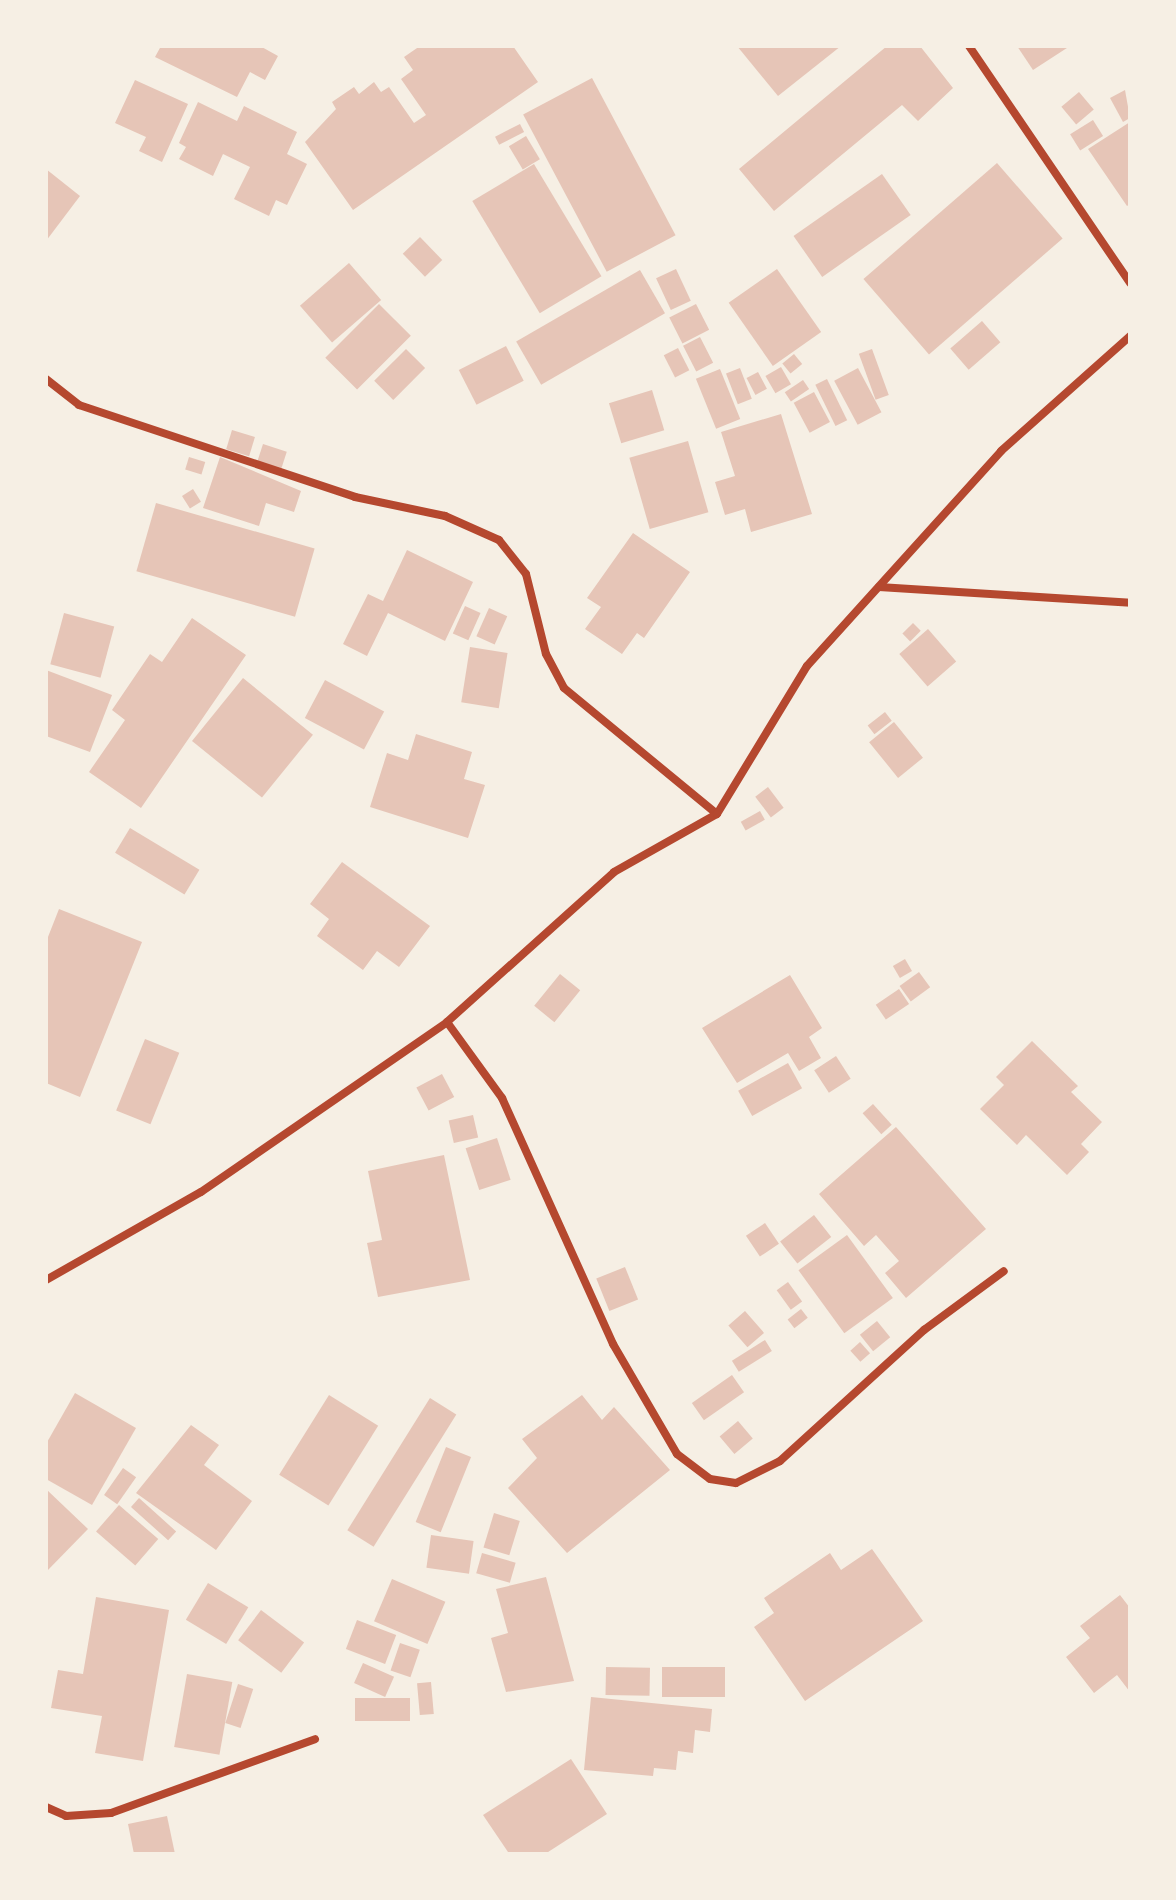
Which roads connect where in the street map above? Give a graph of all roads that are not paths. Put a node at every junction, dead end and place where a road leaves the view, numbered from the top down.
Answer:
1 (969, 46) edge
2 (1130, 283) edge
3 (1130, 336) edge
4 (46, 379) edge
5 (879, 587) junction
6 (1130, 603) edge
7 (717, 814) junction
8 (447, 1022) junction
9 (1004, 1271) dead end
10 (46, 1280) edge
11 (315, 1739) dead end
12 (46, 1807) edge

1 - 2 street
3 - 5 street
4 - 7 street
5 - 6 street
5 - 7 street
7 - 8 street
8 - 9 street
8 - 10 street
11 - 12 street

